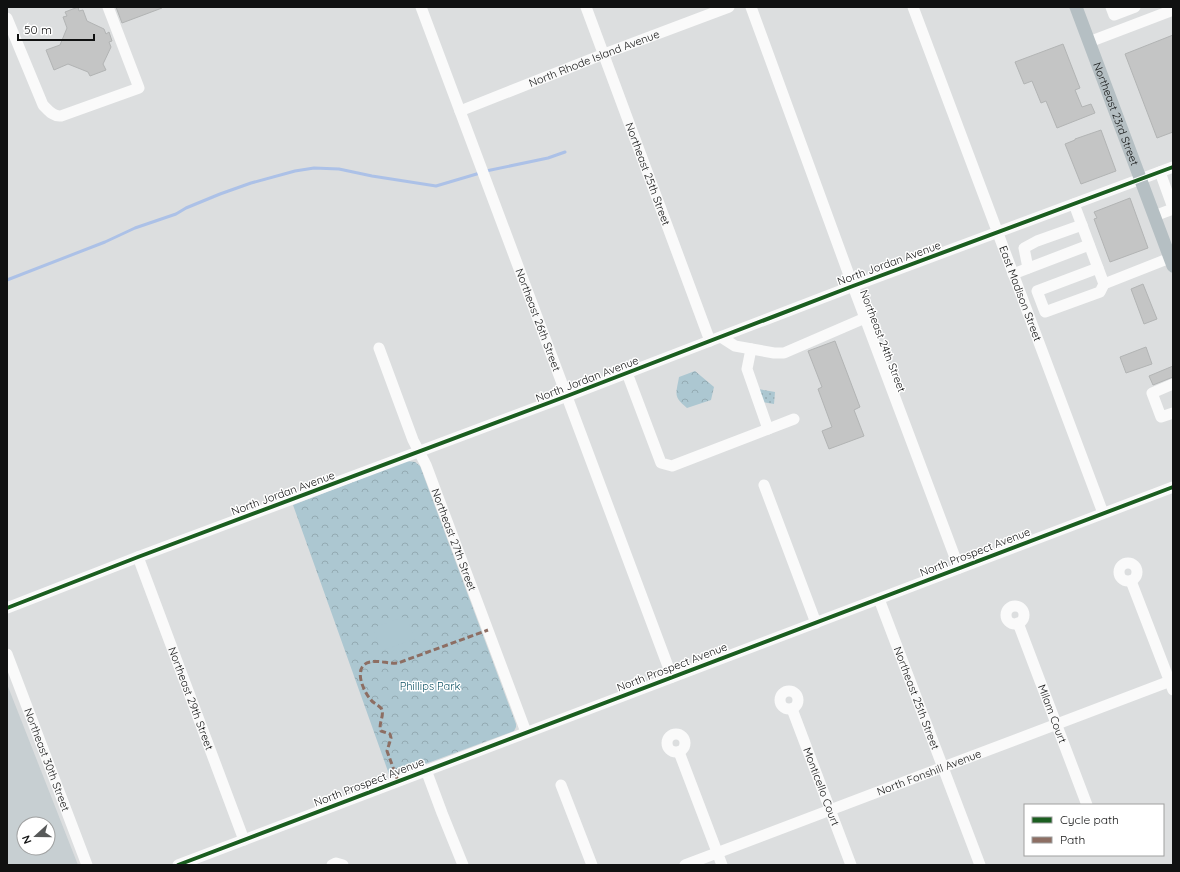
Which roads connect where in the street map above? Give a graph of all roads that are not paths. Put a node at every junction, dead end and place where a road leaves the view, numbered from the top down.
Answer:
1 (108, 7) edge
2 (421, 7) edge
3 (586, 7) edge
4 (729, 7) edge
5 (751, 7) edge
6 (913, 7) edge
7 (1076, 7) edge
8 (1111, 7) edge
9 (1136, 7) edge
10 (1173, 10) edge
11 (1161, 11) edge
12 (7, 18) edge
13 (1141, 22) junction
14 (1089, 42) junction
15 (604, 54) junction
16 (460, 111) junction
17 (1173, 167) edge
18 (1160, 172) junction
19 (1141, 179) junction
20 (1074, 204) junction
21 (1173, 208) edge
22 (1154, 216) junction
23 (1082, 225) junction
24 (997, 233) junction
25 (1089, 245) junction
26 (1171, 258) edge
27 (1028, 268) junction
28 (1098, 268) junction
29 (1013, 274) junction
30 (1104, 284) junction
31 (853, 286) junction
32 (1037, 291) junction
33 (1021, 296) junction
34 (865, 318) junction
35 (716, 339) junction
36 (378, 348) dead end
37 (751, 349) junction
38 (627, 373) junction
39 (1173, 384) edge
40 (567, 396) junction
41 (1173, 413) edge
42 (794, 419) dead end
43 (768, 429) junction
44 (419, 452) junction
45 (764, 485) dead end
46 (1173, 487) edge
47 (1103, 513) junction
48 (138, 557) junction
49 (959, 568) junction
50 (1131, 581) dead end
51 (879, 599) junction
52 (7, 608) edge
53 (816, 623) junction
54 (1018, 623) dead end
55 (7, 654) edge
56 (672, 677) junction
57 (1172, 684) edge
58 (792, 709) dead end
59 (1056, 724) junction
60 (526, 732) junction
61 (679, 752) dead end
62 (943, 767) junction
63 (426, 770) junction
64 (561, 785) dead end
65 (1087, 804) edge
66 (830, 810) junction
67 (244, 840) junction
68 (717, 853) junction
69 (87, 865) edge
70 (178, 865) edge
71 (332, 865) edge
72 (343, 865) edge
73 (463, 865) edge
74 (592, 865) edge
75 (685, 865) edge
76 (722, 865) edge
77 (852, 865) edge
78 (980, 865) edge

1 - 12 street
2 - 16 street, Northeast 26th Street
3 - 15 street, Northeast 25th Street
4 - 15 street, North Rhode Island Avenue
5 - 31 street, Northeast 24th Street
6 - 24 street, East Madison Street
7 - 14 main road, Northeast 23rd Street
8 - 9 street
9 - 13 street
10 - 11 street
11 - 13 street
13 - 14 street
14 - 19 main road, Northeast 23rd Street
15 - 16 street, North Rhode Island Avenue
15 - 35 street, Northeast 25th Street
16 - 40 street, Northeast 26th Street
17 - 18 street, North Jordan Avenue
18 - 19 street, North Jordan Avenue
18 - 21 street
19 - 20 street, North Jordan Avenue
19 - 22 main road, Northeast 23rd Street
20 - 23 street
20 - 24 street, North Jordan Avenue
21 - 22 street
22 - 26 main road, Northeast 23rd Street
23 - 25 street
23 - 27 street
24 - 29 street, East Madison Street
24 - 31 street, North Jordan Avenue
25 - 27 street
25 - 28 street
26 - 30 street
27 - 29 street
28 - 30 street
28 - 32 street
29 - 33 street, East Madison Street
30 - 32 street
31 - 34 street, Northeast 24th Street
31 - 35 street, North Jordan Avenue
32 - 33 street
33 - 47 street, East Madison Street
34 - 37 street
34 - 49 street, Northeast 24th Street
35 - 37 street
35 - 38 street, North Jordan Avenue
36 - 44 street, Northeast 27th Street
37 - 43 street
38 - 40 street, North Jordan Avenue
38 - 43 street
39 - 41 street
40 - 44 street, North Jordan Avenue
40 - 56 street, Northeast 26th Street
42 - 43 street
44 - 48 street, North Jordan Avenue
44 - 60 street, Northeast 27th Street
45 - 53 street
46 - 47 street, North Prospect Avenue
47 - 49 street, North Prospect Avenue
48 - 52 street, North Jordan Avenue
48 - 67 street, Northeast 29th Street
49 - 51 street, North Prospect Avenue
50 - 57 street
51 - 53 street, North Prospect Avenue
51 - 62 street, Northeast 25th Street
53 - 56 street, North Prospect Avenue
54 - 59 street, Milam Court
55 - 69 street, Northeast 30th Street
56 - 60 street, North Prospect Avenue
57 - 59 street, North Fonshill Avenue
58 - 66 street, Monticello Court
59 - 62 street, North Fonshill Avenue
59 - 65 street, Milam Court
60 - 63 street, North Prospect Avenue
61 - 68 street
62 - 66 street, North Fonshill Avenue
62 - 78 street, Northeast 25th Street
63 - 67 street, North Prospect Avenue
63 - 73 street
64 - 74 street
66 - 68 street, North Fonshill Avenue
66 - 77 street, Monticello Court
67 - 70 street, North Prospect Avenue
68 - 75 street, North Fonshill Avenue
68 - 76 street
71 - 72 street

